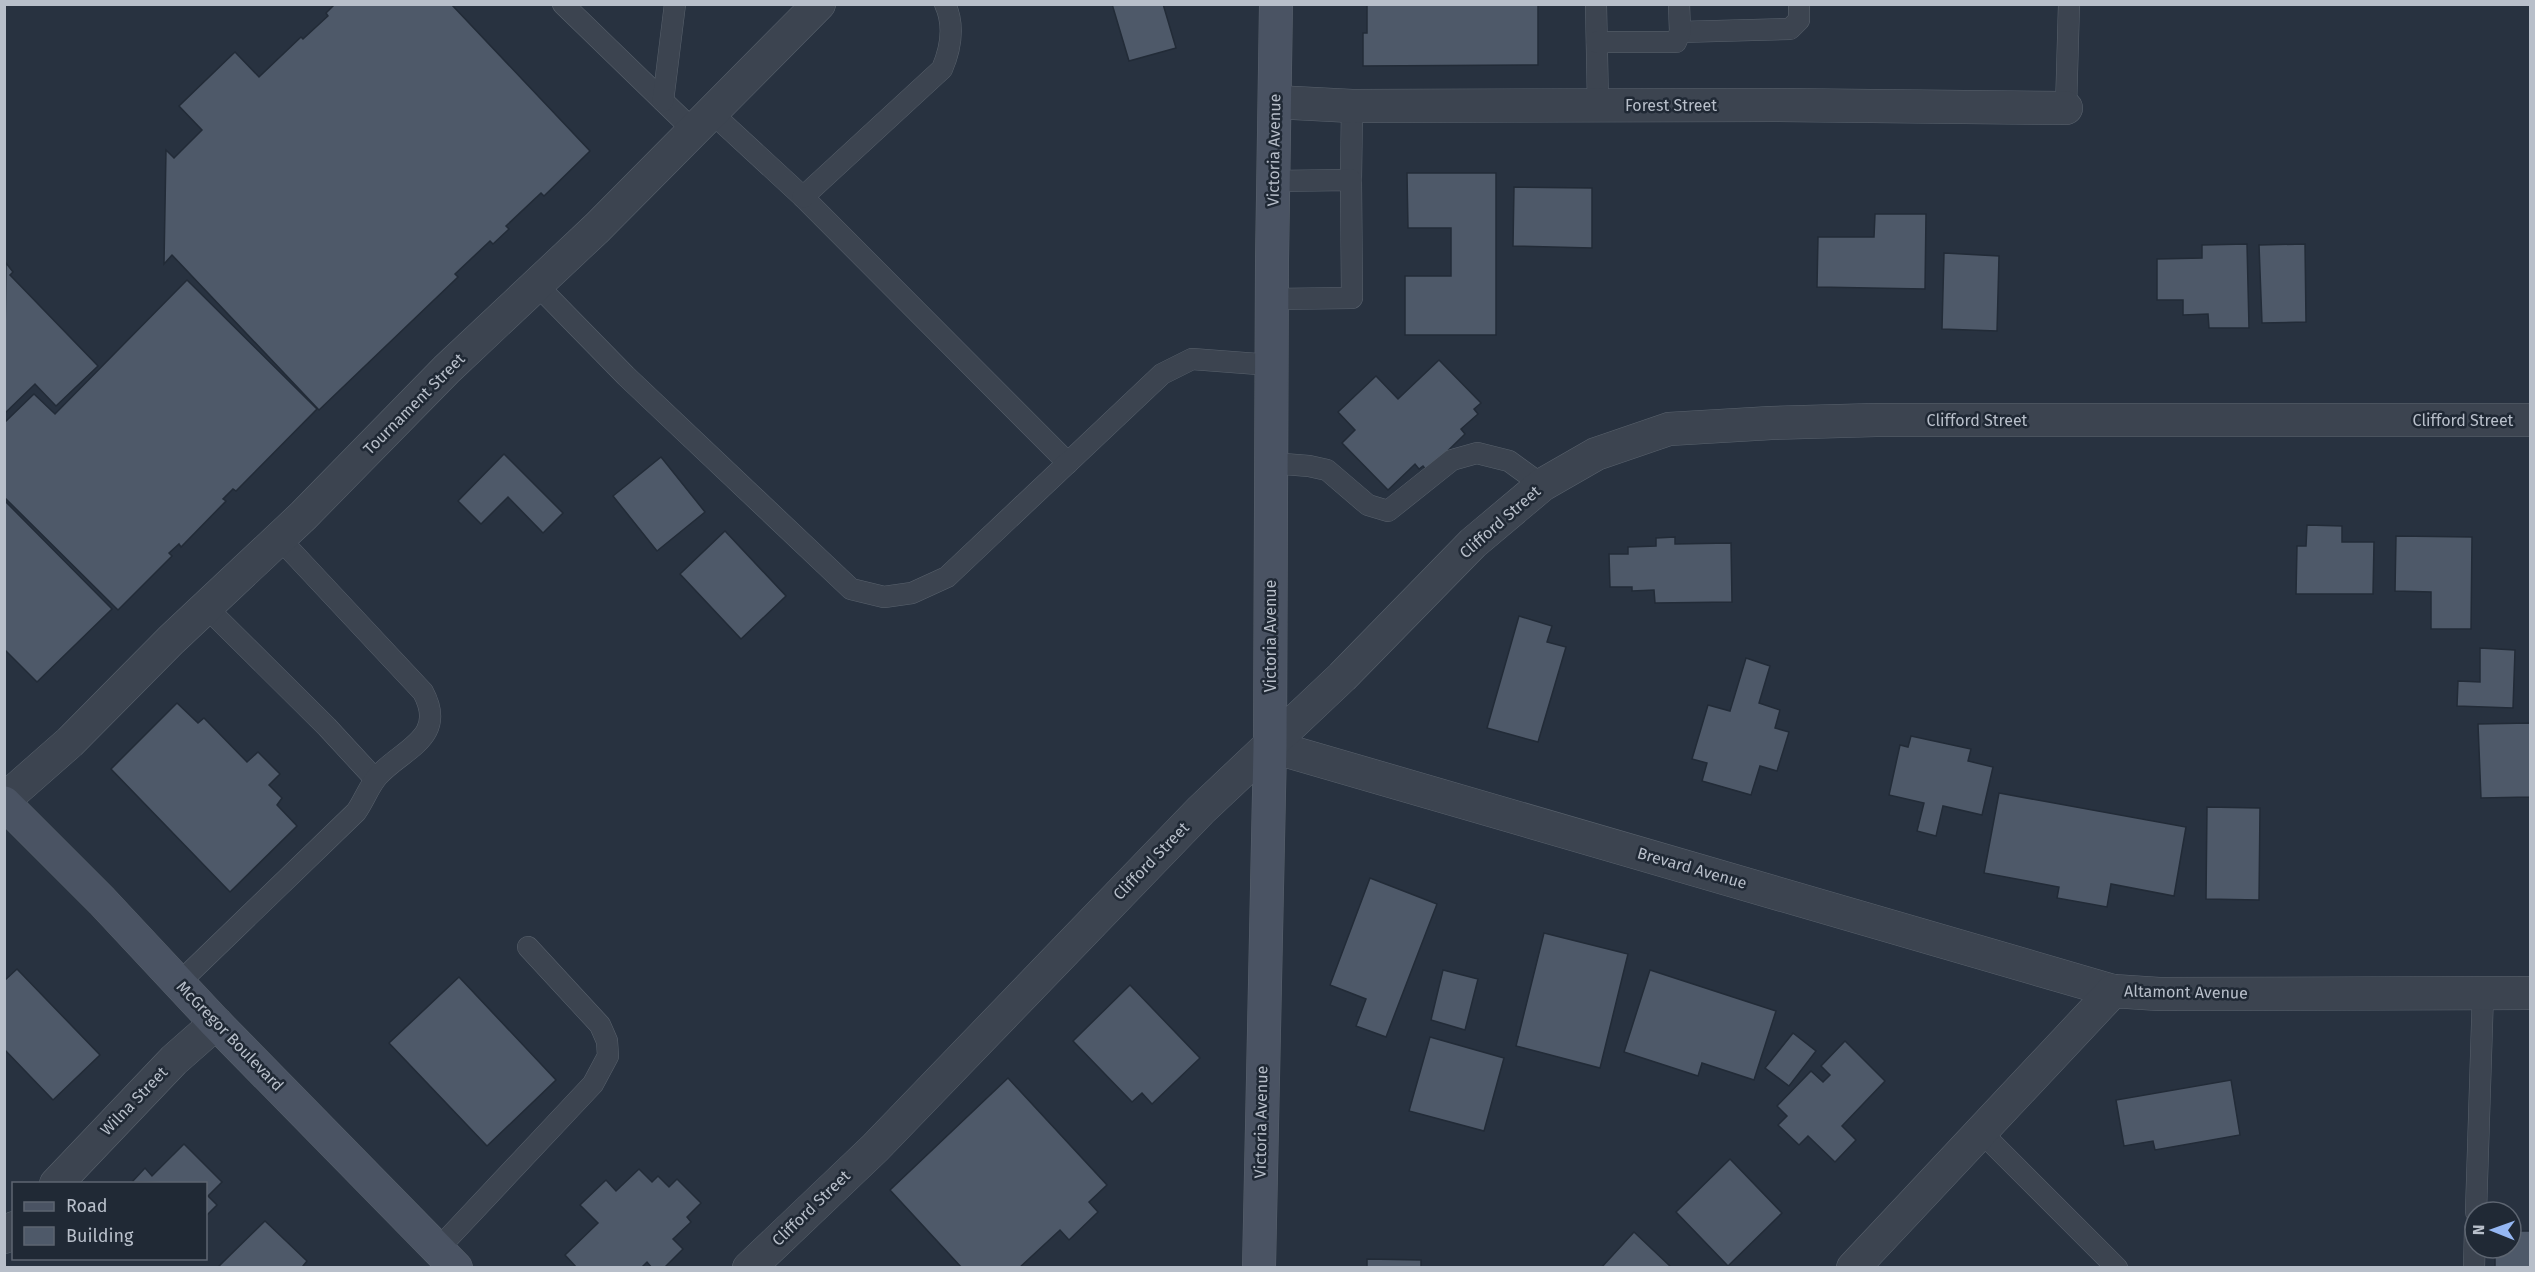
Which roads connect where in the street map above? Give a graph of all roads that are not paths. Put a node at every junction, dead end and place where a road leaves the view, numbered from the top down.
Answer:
1 (563, 4) edge
2 (675, 4) edge
3 (819, 4) edge
4 (945, 4) edge
5 (1275, 4) edge
6 (1596, 4) edge
7 (1679, 4) edge
8 (1799, 4) edge
9 (2069, 4) edge
10 (1680, 32) junction
11 (1597, 42) junction
12 (663, 101) junction
13 (1275, 102) junction
14 (1598, 105) junction
15 (1352, 106) junction
16 (2066, 108) joint
17 (703, 122) junction
18 (1351, 180) junction
19 (1273, 181) junction
20 (802, 197) junction
21 (537, 285) junction
22 (1272, 299) junction
23 (1271, 365) junction
24 (2530, 420) edge
25 (1068, 463) junction
26 (1271, 463) junction
27 (1542, 485) junction
28 (279, 538) junction
29 (206, 607) junction
30 (1270, 746) junction
31 (375, 779) junction
32 (4, 802) edge
33 (528, 947) dead end
34 (179, 983) junction
35 (2113, 991) junction
36 (2483, 993) junction
37 (2530, 993) edge
38 (216, 1023) junction
39 (1981, 1132) junction
40 (58, 1182) edge
41 (2476, 1200) edge
42 (447, 1258) edge
43 (749, 1268) edge
44 (1259, 1268) edge
45 (1853, 1268) edge
46 (2117, 1268) edge

1 - 12 lane
2 - 12 lane
3 - 17 street, Tournament Street
4 - 20 lane
5 - 13 street, Victoria Avenue
6 - 11 lane
7 - 10 lane
8 - 10 lane
9 - 16 lane
10 - 11 lane
11 - 14 lane
12 - 17 lane
13 - 15 street, Forest Street
13 - 19 street, Victoria Avenue
14 - 15 street, Forest Street
14 - 16 street, Forest Street
15 - 18 lane
17 - 20 lane
17 - 21 street, Tournament Street
18 - 19 lane
18 - 22 lane
19 - 22 street, Victoria Avenue
20 - 25 lane
21 - 25 lane
21 - 28 street, Tournament Street
22 - 23 street, Victoria Avenue
23 - 25 lane
23 - 26 street, Victoria Avenue
24 - 27 street, Clifford Street
26 - 27 lane
26 - 30 street, Victoria Avenue
27 - 30 street, Clifford Street
28 - 29 street, Tournament Street
28 - 31 lane
29 - 31 lane
29 - 32 street, Tournament Street
30 - 35 street, Brevard Avenue
30 - 43 street, Clifford Street
30 - 44 street, Victoria Avenue
31 - 34 lane
32 - 34 street, McGregor Boulevard
33 - 42 lane
34 - 38 street, McGregor Boulevard
35 - 36 street, Altamont Avenue
35 - 39 street, Altamont Avenue
36 - 37 street, Altamont Avenue
36 - 41 lane
38 - 40 street, Wilna Street
38 - 42 street, McGregor Boulevard
39 - 45 street, Altamont Avenue
39 - 46 lane

